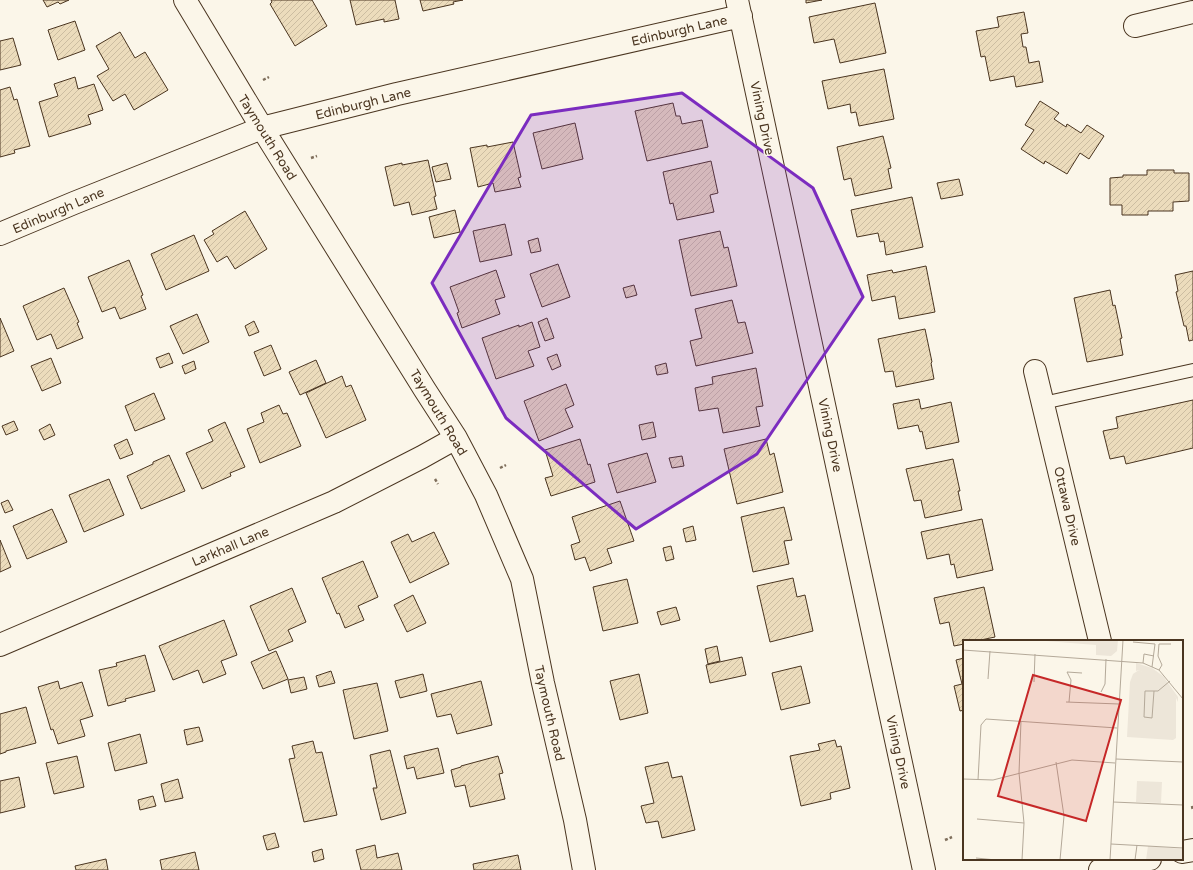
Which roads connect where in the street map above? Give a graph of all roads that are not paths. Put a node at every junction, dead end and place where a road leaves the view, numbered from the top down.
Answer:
1 (185, 0) edge
2 (739, 8) edge
3 (1193, 12) edge
4 (1134, 26) dead end
5 (262, 128) junction
6 (0, 234) edge
7 (1193, 370) edge
8 (1036, 371) dead end
9 (1043, 403) junction
10 (456, 438) junction
11 (1100, 640) edge
12 (0, 645) edge
13 (1193, 850) edge
14 (1183, 852) edge
15 (1145, 860) edge
16 (584, 870) edge
17 (924, 870) edge
18 (1100, 870) edge

1 - 5 street, Taymouth Road
2 - 5 street, Edinburgh Lane
2 - 17 street, Vining Drive
3 - 4 street
5 - 6 street, Edinburgh Lane
5 - 10 street, Taymouth Road
7 - 9 lane
8 - 9 street, Ottawa Drive
9 - 11 street, Ottawa Drive
10 - 12 street, Larkhall Lane
10 - 16 street, Taymouth Road
13 - 14 street
15 - 18 street

